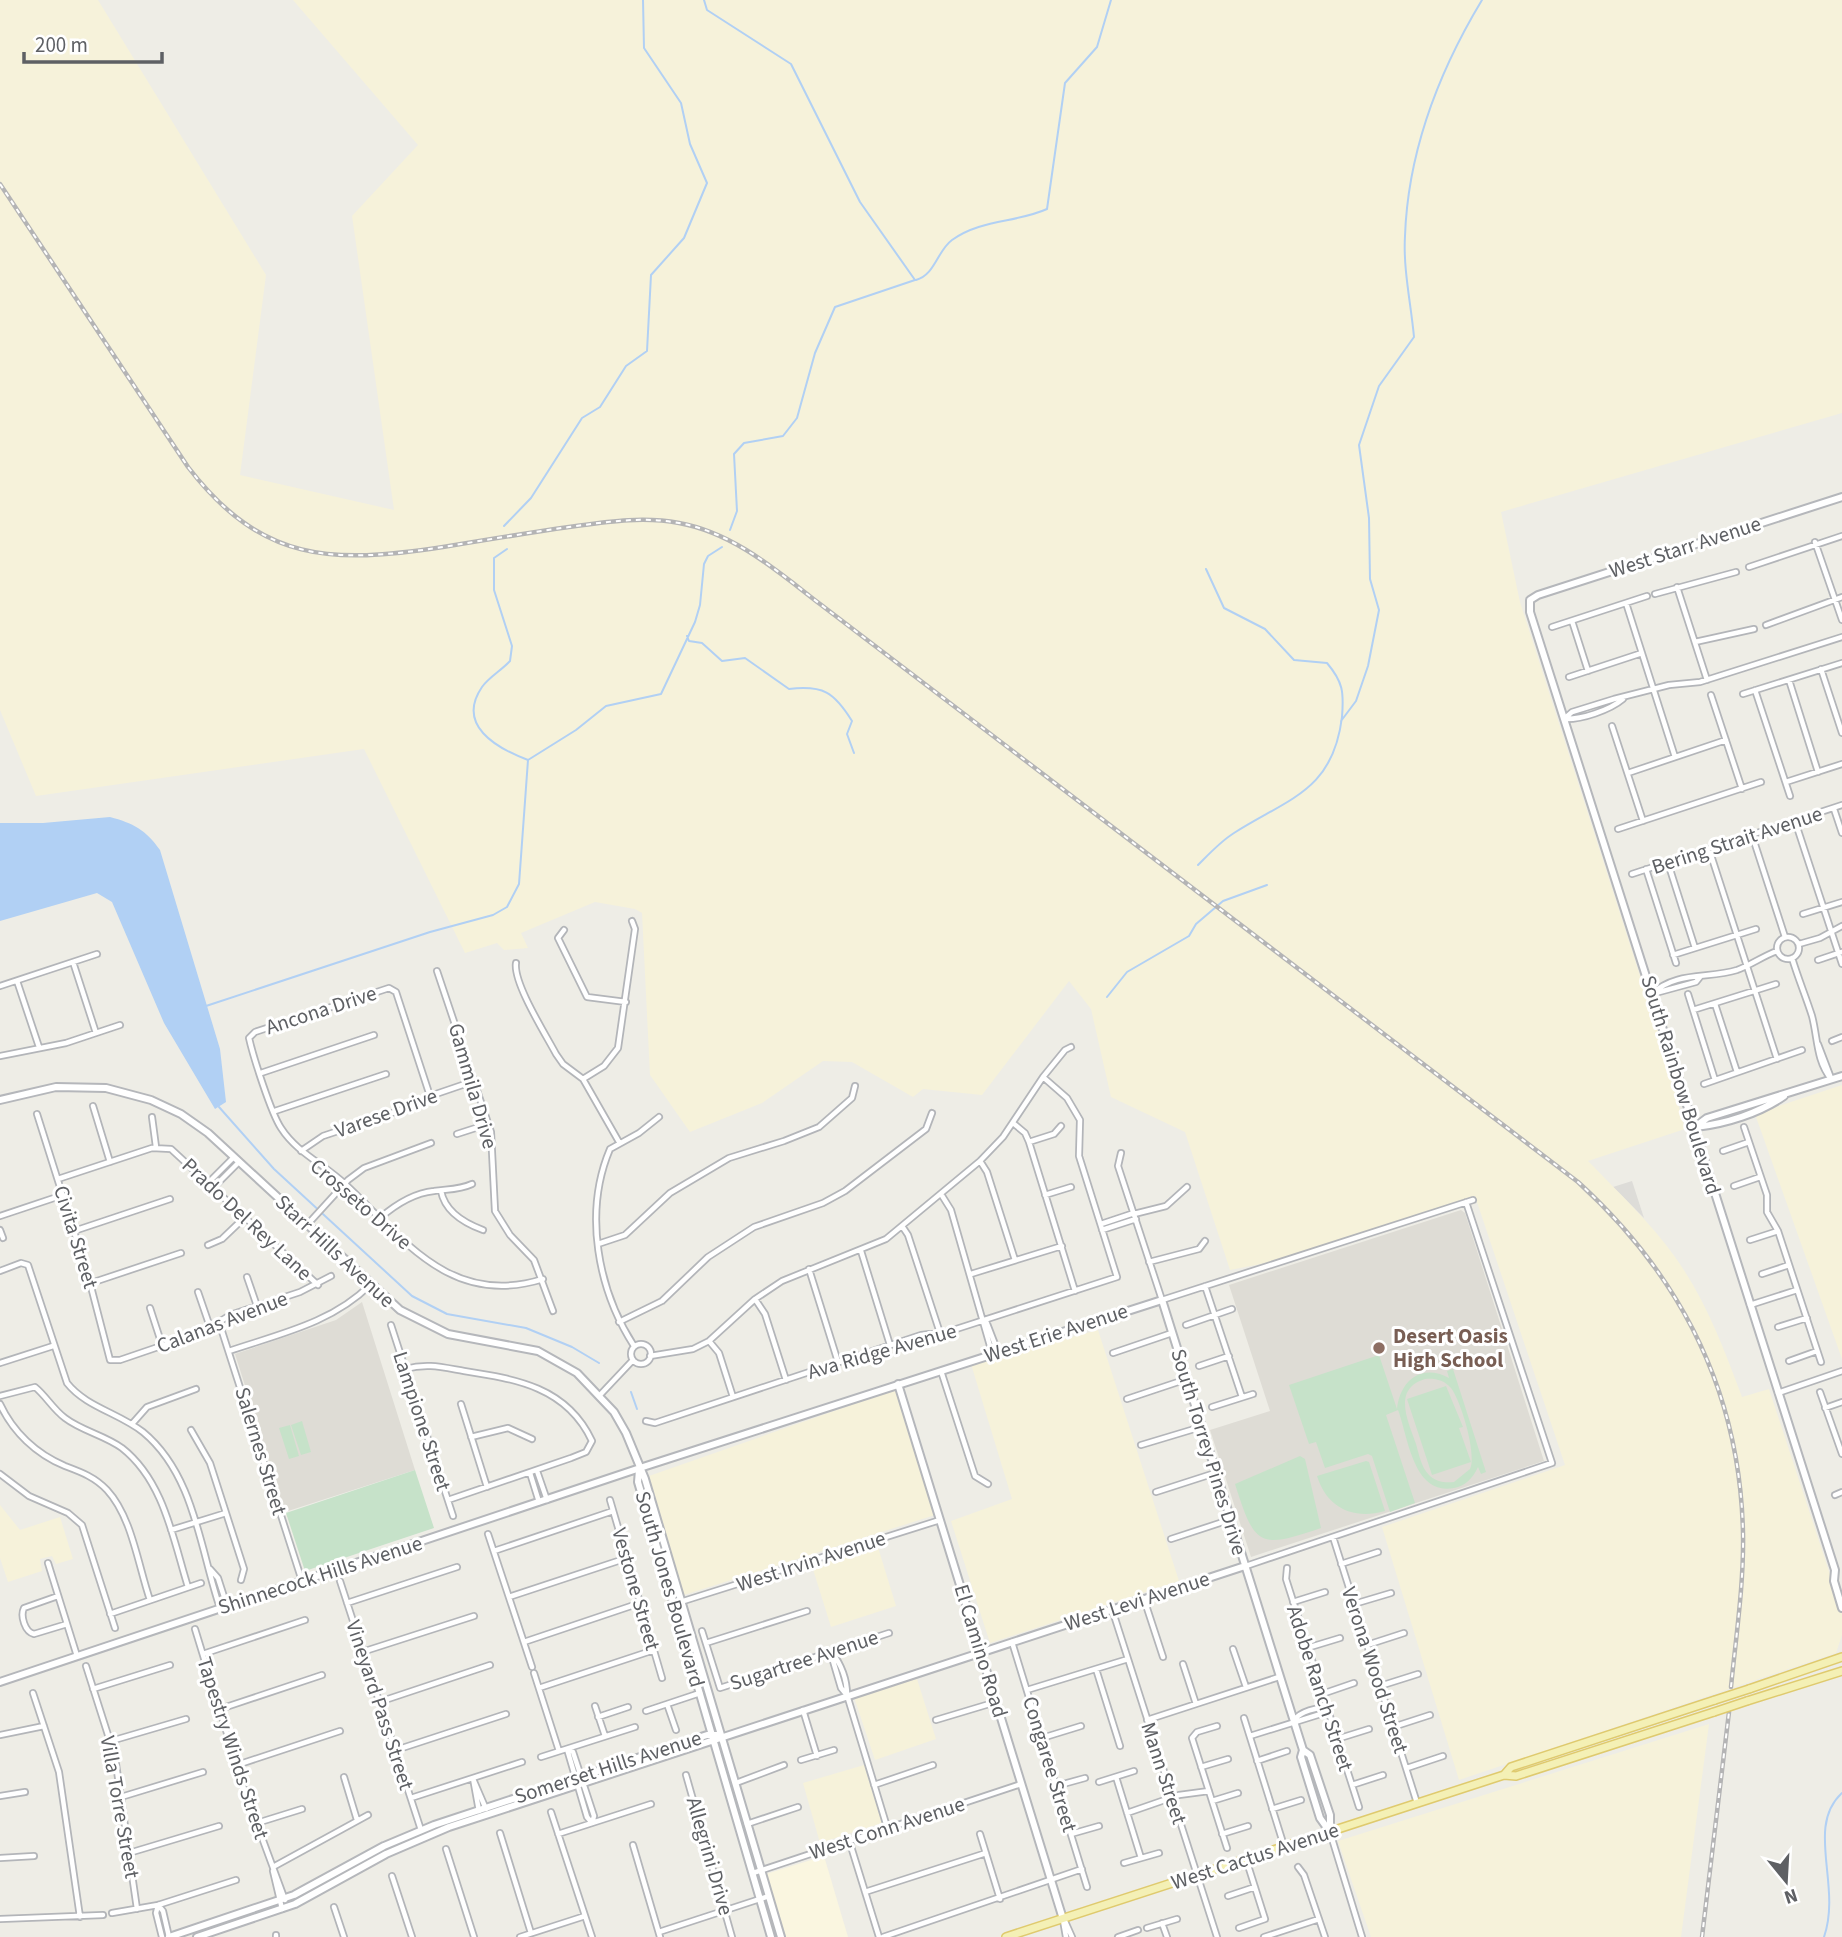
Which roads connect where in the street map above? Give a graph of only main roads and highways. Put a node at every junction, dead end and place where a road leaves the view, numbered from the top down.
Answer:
1 (1842, 1657) edge
2 (1842, 1671) edge
3 (1504, 1775) junction
4 (1006, 1937) edge

1 - 3 main road, West Cactus Avenue, bridge
2 - 3 main road, West Cactus Avenue, bridge
3 - 4 main road, West Cactus Avenue

